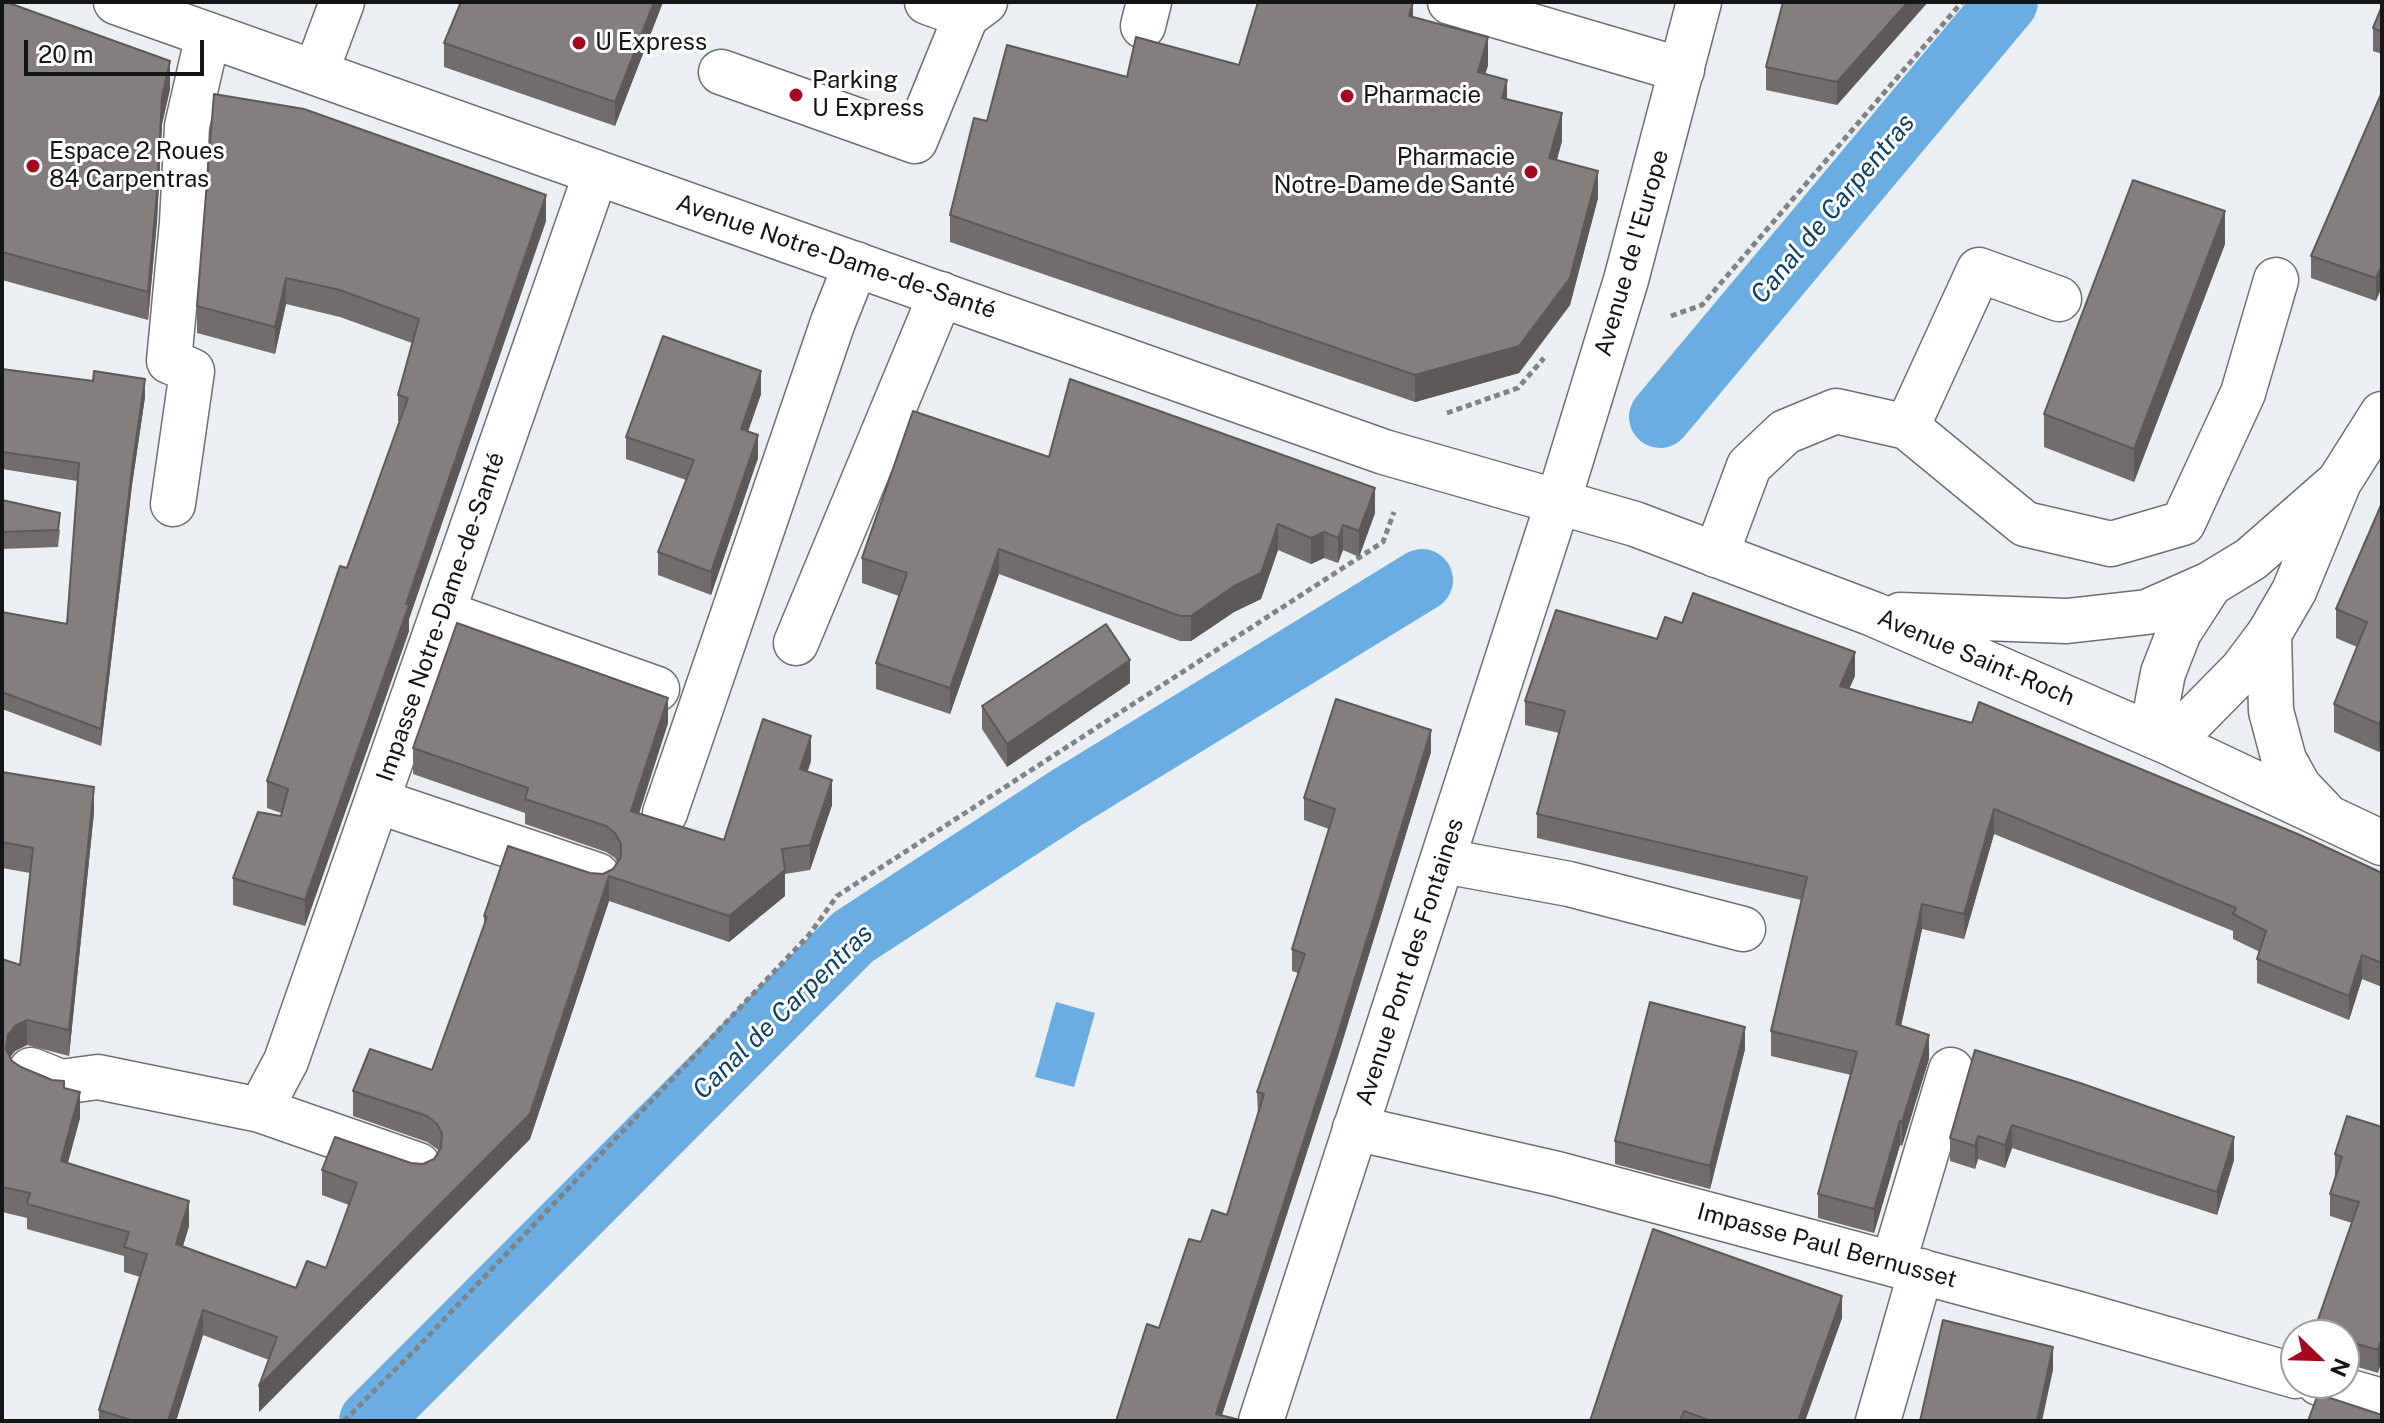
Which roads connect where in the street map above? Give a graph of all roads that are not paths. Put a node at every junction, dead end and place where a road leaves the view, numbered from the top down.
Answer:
1 (116, 2) edge
2 (342, 2) edge
3 (1450, 2) edge
4 (1699, 2) edge
5 (959, 7) edge
6 (199, 22) edge
7 (1682, 70) junction
8 (316, 72) junction
9 (721, 72) dead end
10 (596, 173) junction
11 (856, 264) junction
12 (2276, 280) dead end
13 (941, 294) junction
14 (2059, 299) dead end
15 (2382, 414) edge
16 (1907, 427) junction
17 (2339, 482) junction
18 (1558, 502) junction
19 (173, 504) dead end
20 (1716, 555) junction
21 (2210, 584) junction
22 (443, 613) junction
23 (1873, 614) junction
24 (2269, 634) junction
25 (796, 643) dead end
26 (657, 689) dead end
27 (2170, 743) junction
28 (377, 801) junction
29 (665, 813) dead end
30 (2330, 818) junction
31 (2382, 843) edge
32 (1444, 861) junction
33 (597, 875) edge
34 (1743, 929) dead end
35 (31, 1070) edge
36 (1951, 1070) dead end
37 (260, 1110) junction
38 (1355, 1128) junction
39 (418, 1165) edge
40 (1907, 1268) junction
41 (2280, 1372) edge
42 (2360, 1395) edge
43 (2382, 1401) edge
44 (1261, 1421) edge
45 (1878, 1421) edge

1 - 6 main road, Avenue Notre-Dame-de-Santé
2 - 8 main road
3 - 7 main road
4 - 7 main road, Avenue de l'Europe
5 - 9 main road
6 - 8 main road, Avenue Notre-Dame-de-Santé
6 - 19 main road
7 - 18 main road, Avenue de l'Europe
8 - 10 main road, Avenue Notre-Dame-de-Santé
10 - 11 main road, Avenue Notre-Dame-de-Santé
10 - 22 main road, Impasse Notre-Dame-de-Santé
11 - 13 main road, Avenue Notre-Dame-de-Santé
11 - 29 main road
12 - 16 main road
13 - 18 main road, Avenue Notre-Dame-de-Santé
13 - 25 main road
14 - 16 main road
15 - 17 main road
16 - 20 main road
17 - 21 main road
17 - 24 main road
18 - 20 main road, Avenue Saint-Roch
18 - 32 main road, Avenue Pont des Fontaines
20 - 23 main road, Avenue Saint-Roch
21 - 23 main road
21 - 27 main road
22 - 26 main road
22 - 28 main road, Impasse Notre-Dame-de-Santé
23 - 27 main road, Avenue Saint-Roch
24 - 27 main road
24 - 30 main road
27 - 30 main road, Avenue Saint-Roch
28 - 33 main road
28 - 37 main road, Impasse Notre-Dame-de-Santé
30 - 31 main road, Avenue Saint-Roch
32 - 34 main road
32 - 38 main road, Avenue Pont des Fontaines
35 - 37 main road
36 - 40 main road
37 - 39 main road
38 - 40 main road, Impasse Paul Bernusset
38 - 44 main road, Avenue Pont des Fontaines
40 - 41 main road, Impasse Paul Bernusset
40 - 45 main road
42 - 43 main road

